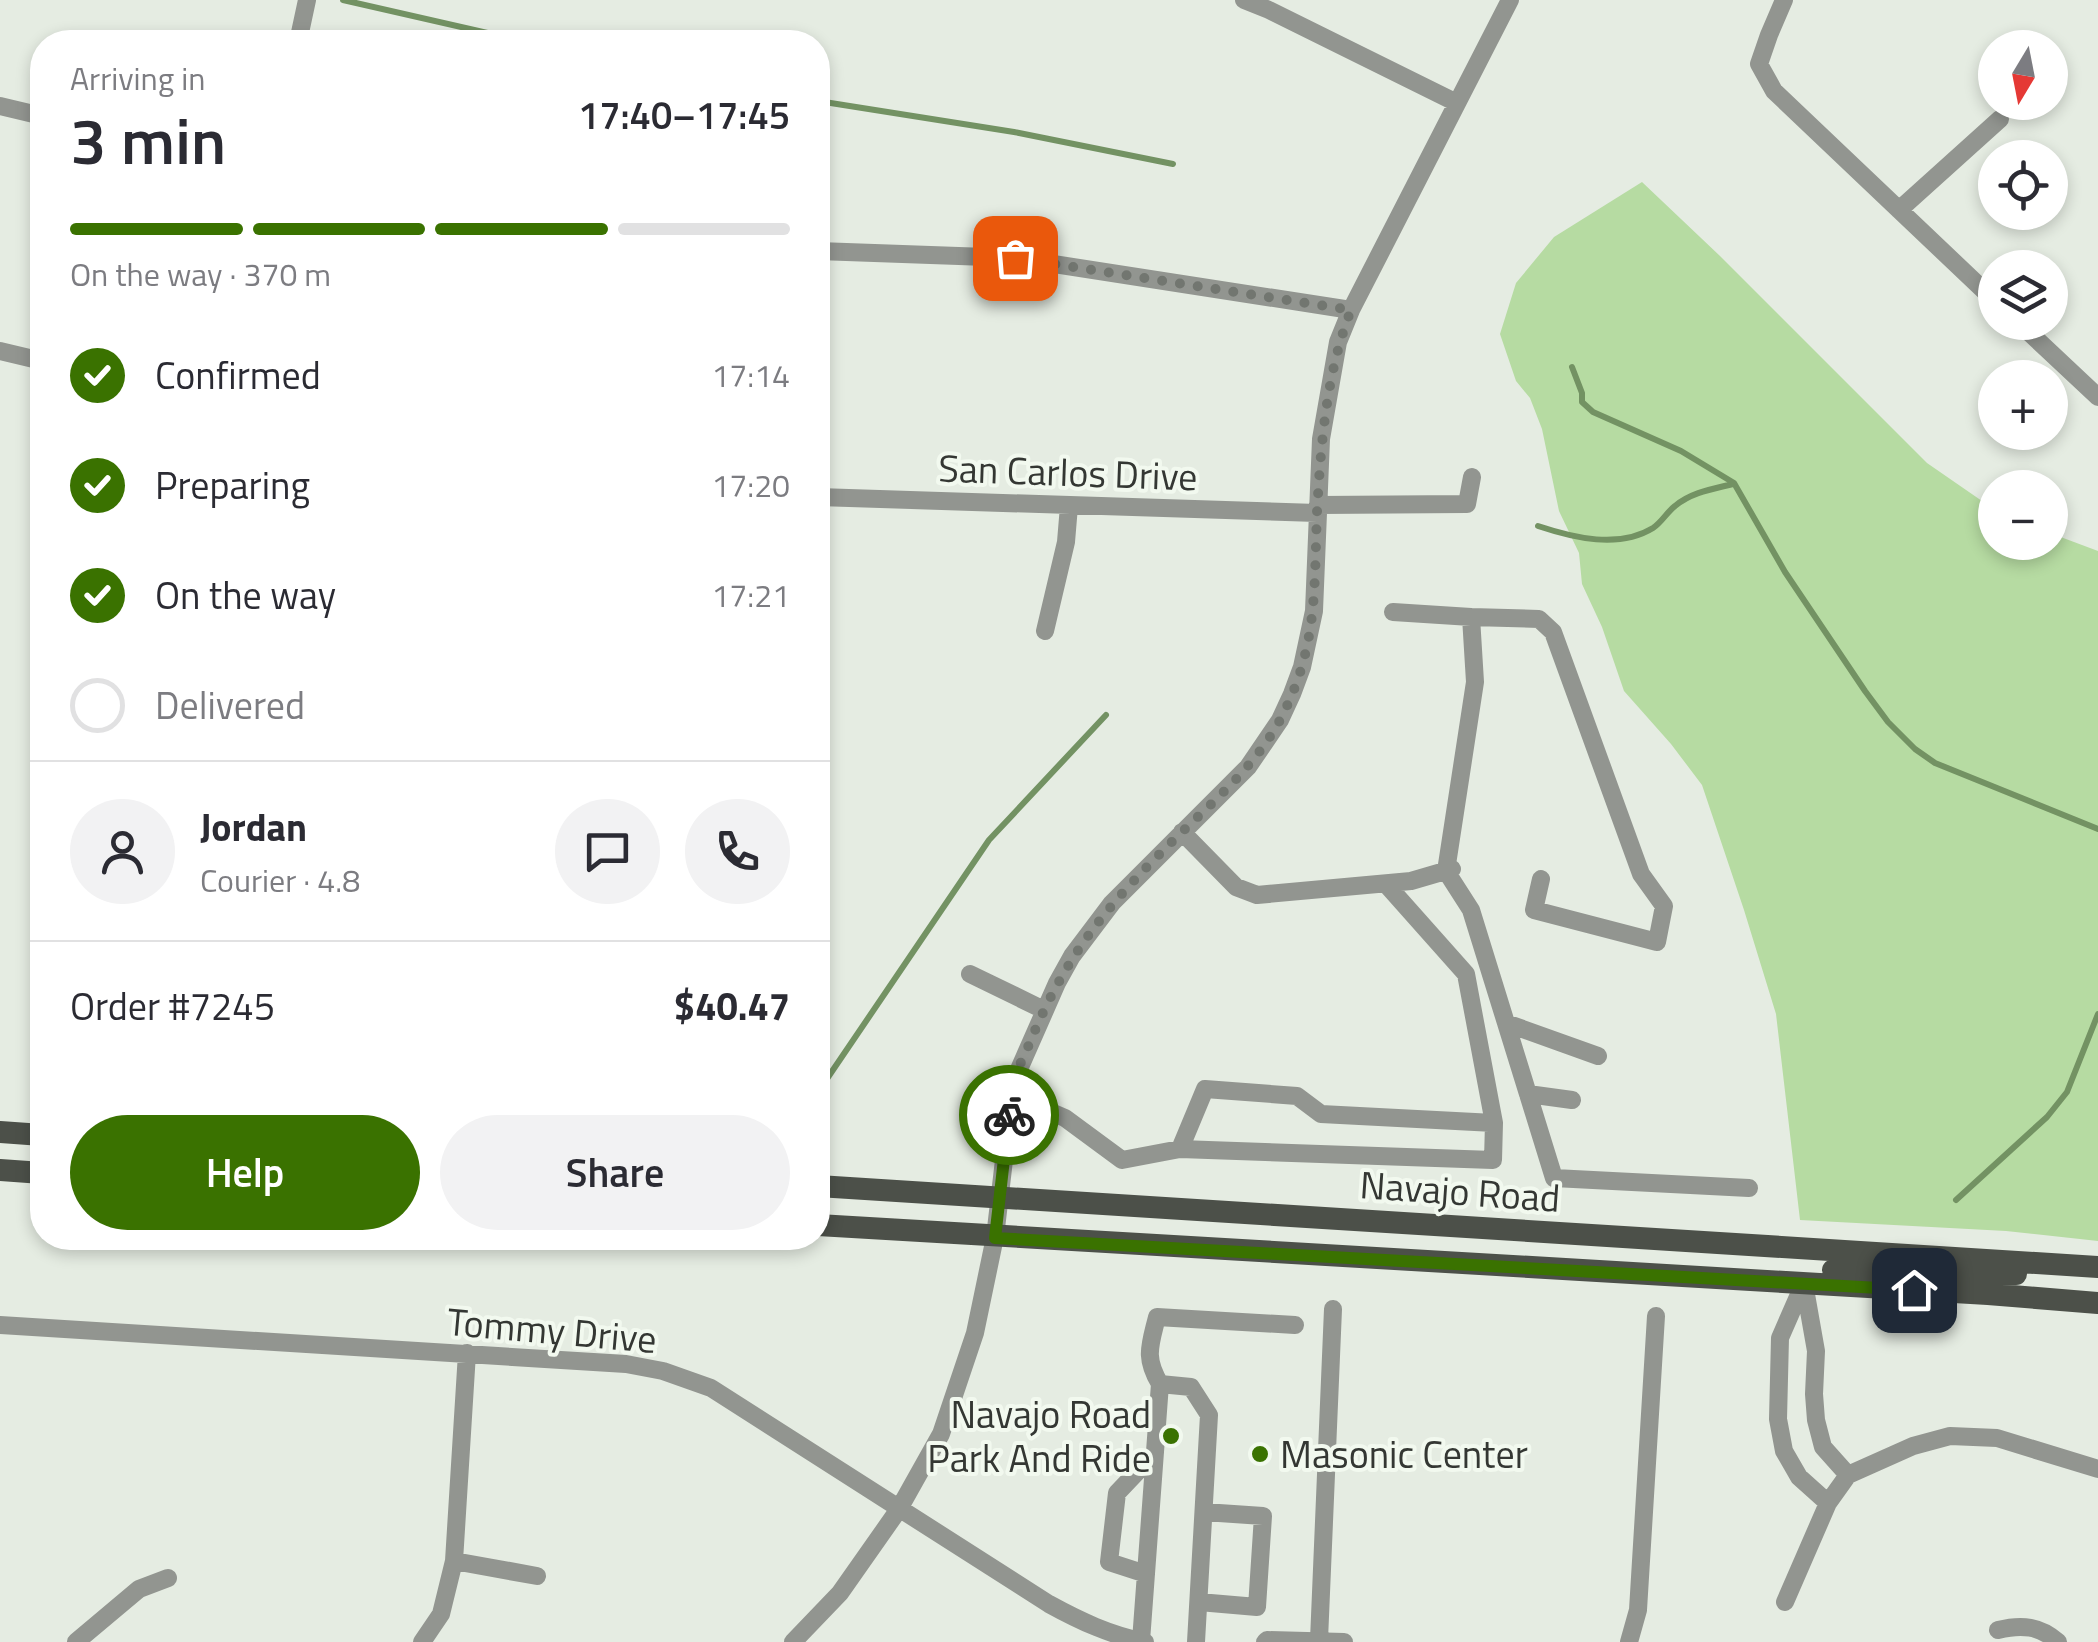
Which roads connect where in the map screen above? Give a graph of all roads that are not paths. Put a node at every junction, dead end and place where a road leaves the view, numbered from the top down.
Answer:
1 (307, 0) edge
2 (1244, 0) edge
3 (1510, 0) edge
4 (1784, 0) edge
5 (301, 30) edge
6 (1457, 103) junction
7 (0, 106) edge
8 (30, 113) edge
9 (1999, 120) edge
10 (1899, 210) junction
11 (830, 251) edge
12 (1978, 285) edge
13 (1351, 310) junction
14 (2037, 340) edge
15 (0, 351) edge
16 (30, 358) edge
17 (2098, 397) edge
18 (1472, 478) dead end
19 (830, 497) edge
20 (1069, 506) junction
21 (1318, 509) junction
22 (1393, 612) dead end
23 (1471, 617) junction
24 (1045, 631) dead end
25 (1182, 832) junction
26 (1449, 870) junction
27 (1542, 879) dead end
28 (1386, 884) junction
29 (970, 974) dead end
30 (1044, 1010) junction
31 (1506, 1023) junction
32 (1598, 1056) dead end
33 (1528, 1094) junction
34 (1012, 1095) junction
35 (1572, 1100) dead end
36 (1494, 1123) junction
37 (0, 1132) edge
38 (30, 1134) edge
39 (1180, 1149) junction
40 (0, 1170) edge
41 (30, 1172) edge
42 (830, 1187) edge
43 (1750, 1188) dead end
44 (999, 1198) junction
45 (830, 1227) edge
46 (995, 1238) junction
47 (2098, 1269) edge
48 (1804, 1284) junction
49 (2098, 1304) edge
50 (1333, 1308) dead end
51 (1656, 1316) dead end
52 (0, 1325) edge
53 (1295, 1325) dead end
54 (467, 1353) junction
55 (1160, 1384) junction
56 (1778, 1402) junction
57 (1814, 1402) junction
58 (1155, 1453) junction
59 (2098, 1469) edge
60 (1848, 1475) junction
61 (1828, 1504) junction
62 (899, 1509) junction
63 (1204, 1512) junction
64 (454, 1560) junction
65 (1146, 1574) junction
66 (538, 1576) dead end
67 (168, 1578) dead end
68 (1199, 1602) junction
69 (1785, 1602) dead end
70 (1998, 1630) dead end
71 (1319, 1640) edge
72 (76, 1642) edge
73 (422, 1642) edge
74 (793, 1642) edge
75 (1143, 1642) edge
76 (1196, 1642) edge
77 (1265, 1642) edge
78 (1344, 1642) edge
79 (1629, 1642) edge
80 (2058, 1642) edge

1 - 5 street
2 - 6 street
3 - 6 street
4 - 10 street
6 - 13 street
7 - 8 street
9 - 10 street
10 - 12 street
11 - 13 street
13 - 21 street
14 - 17 street
15 - 16 street
18 - 21 street, San Carlos Drive
19 - 20 street, San Carlos Drive
20 - 21 street, San Carlos Drive
20 - 24 street
21 - 25 street
22 - 23 street
23 - 26 street
23 - 27 street
25 - 28 street
25 - 30 street
26 - 28 street
26 - 31 street
28 - 36 street
29 - 30 street
30 - 34 street
31 - 32 street
31 - 33 street
33 - 35 street
33 - 43 street
34 - 39 street
34 - 44 street
36 - 39 street
36 - 39 street
37 - 38 main road
40 - 41 main road
42 - 44 main road, Navajo Road
44 - 46 street
44 - 47 main road, Navajo Road
45 - 46 main road, Navajo Road
46 - 48 main road, Navajo Road
46 - 62 street
47 - 48 main road
48 - 49 main road, Navajo Road
48 - 56 street
48 - 57 street
50 - 71 street
51 - 79 street
52 - 54 street, Tommy Drive
53 - 55 street
54 - 62 street, Tommy Drive
54 - 64 street
55 - 58 street
55 - 63 street
56 - 57 street
56 - 61 street
57 - 60 street
58 - 65 street
58 - 65 street
59 - 60 street
60 - 61 street
61 - 69 street
62 - 74 street
62 - 75 street, Tommy Drive
63 - 68 street
63 - 68 street
64 - 66 street
64 - 73 street
65 - 75 street
67 - 72 street
68 - 76 street
70 - 80 street
71 - 77 street
71 - 78 street

